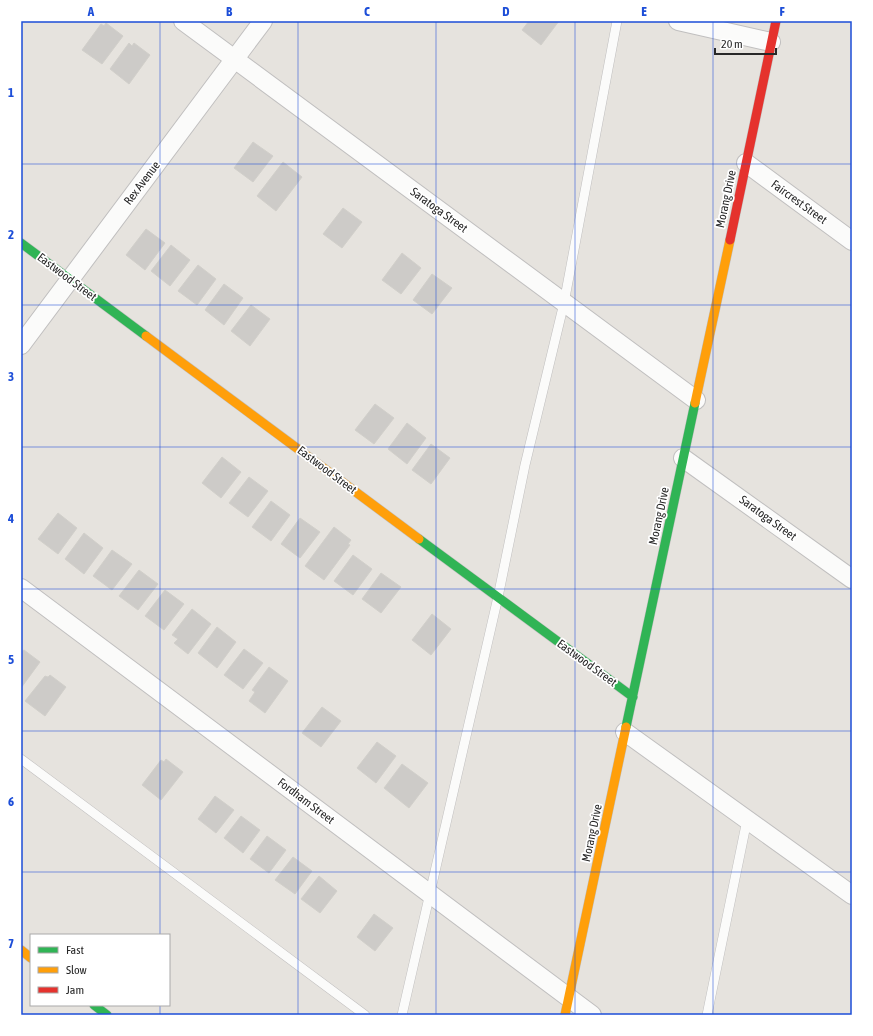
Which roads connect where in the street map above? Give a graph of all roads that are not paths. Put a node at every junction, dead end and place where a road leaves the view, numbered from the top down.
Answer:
1 (183, 21) edge
2 (263, 21) edge
3 (617, 21) edge
4 (678, 21) edge
5 (776, 21) edge
6 (771, 42) junction
7 (234, 59) junction
8 (746, 163) junction
9 (852, 241) edge
10 (21, 243) edge
11 (70, 279) junction
12 (564, 303) junction
13 (21, 345) edge
14 (696, 400) junction
15 (683, 458) junction
16 (852, 578) edge
17 (21, 588) edge
18 (498, 597) junction
19 (633, 697) junction
20 (625, 732) junction
21 (21, 759) edge
22 (747, 820) junction
23 (431, 895) junction
24 (852, 895) edge
25 (21, 950) edge
26 (30, 957) edge
27 (95, 1006) edge
28 (568, 1007) edge
29 (107, 1015) edge
30 (365, 1015) edge
31 (402, 1015) edge
32 (592, 1015) edge
33 (707, 1015) edge

1 - 7 street, Saratoga Street
2 - 7 street, Rex Avenue
3 - 12 lane
4 - 6 street
5 - 6 street, Morang Drive
6 - 8 street, Morang Drive
7 - 11 street, Rex Avenue
7 - 12 street, Saratoga Street
8 - 9 street, Faircrest Street
8 - 14 street, Morang Drive
10 - 11 street, Eastwood Street
11 - 13 street, Rex Avenue
11 - 18 street, Eastwood Street
12 - 14 street, Saratoga Street
12 - 18 lane
14 - 15 street, Morang Drive
15 - 16 street, Saratoga Street
15 - 19 street, Morang Drive
17 - 23 street, Fordham Street
18 - 19 street, Eastwood Street
18 - 23 lane
19 - 20 street, Morang Drive
20 - 22 street
20 - 28 street, Morang Drive
21 - 30 lane
22 - 24 street
22 - 33 lane
23 - 28 street, Fordham Street
23 - 31 lane
25 - 26 street
27 - 29 street
28 - 32 street, Fordham Street

